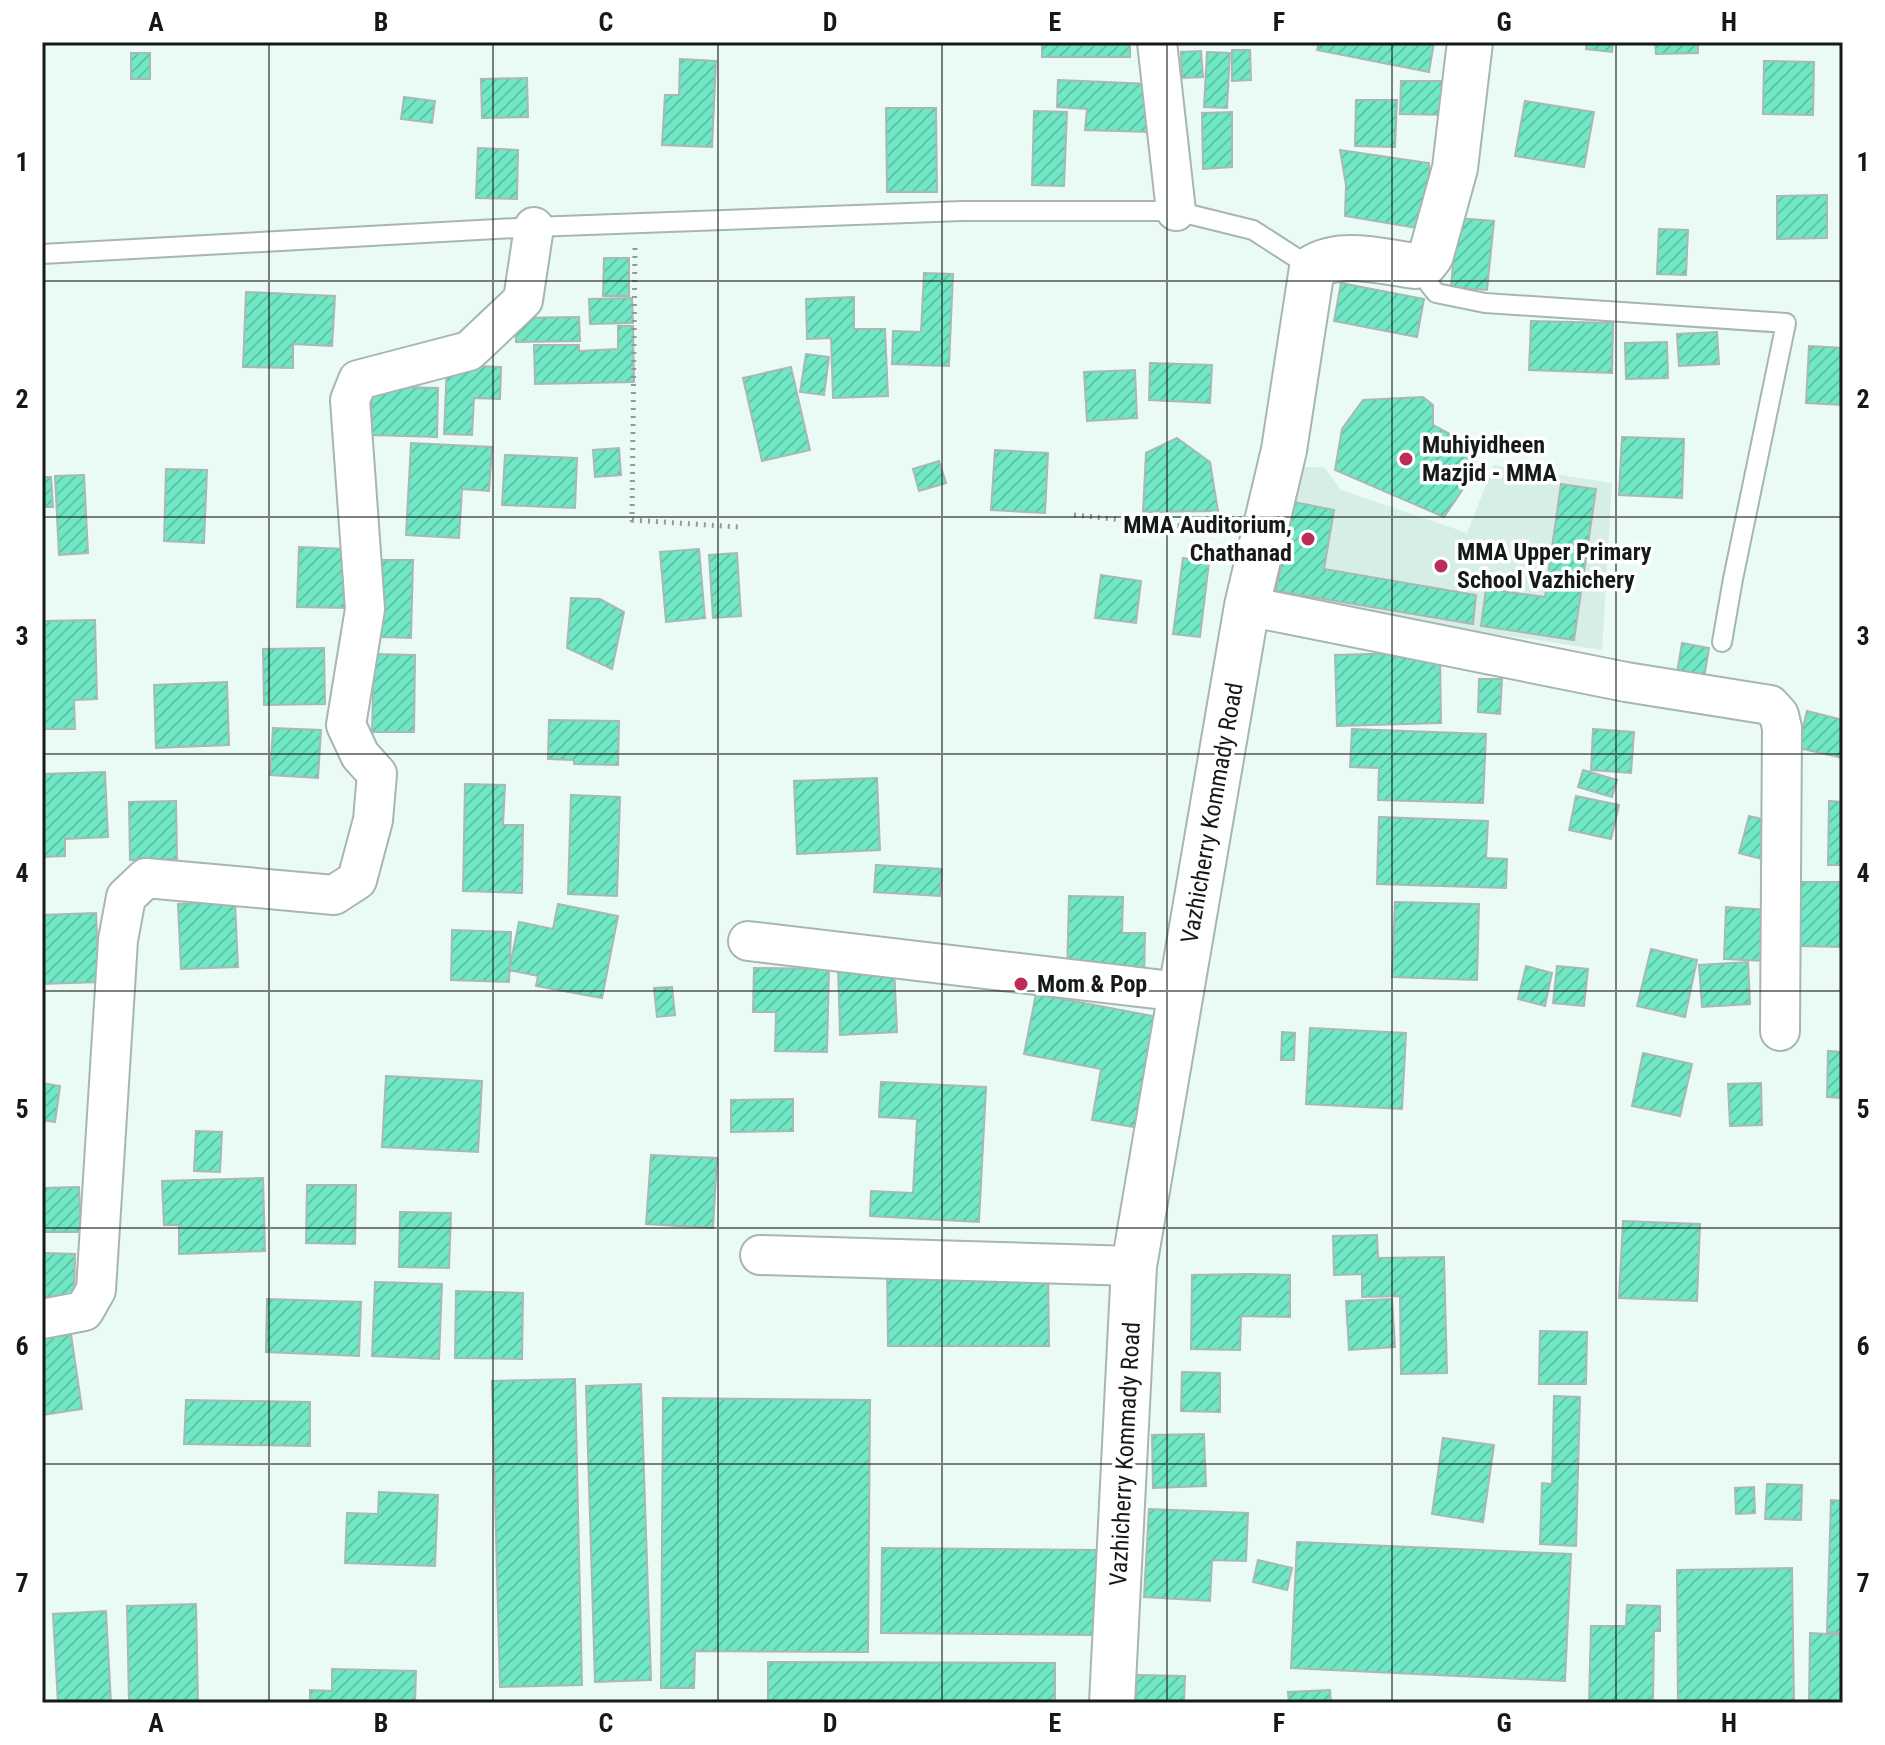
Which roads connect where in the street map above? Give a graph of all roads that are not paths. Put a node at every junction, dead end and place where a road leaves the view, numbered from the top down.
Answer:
1 (1157, 42) edge
2 (1470, 42) edge
3 (1176, 211) junction
4 (534, 227) junction
5 (42, 254) edge
6 (1415, 266) junction
7 (1312, 268) junction
8 (1247, 606) junction
9 (1722, 642) dead end
10 (748, 941) dead end
11 (1181, 992) junction
12 (1780, 1031) dead end
13 (760, 1255) dead end
14 (1134, 1266) junction
15 (42, 1319) edge
16 (1112, 1703) edge

1 - 3 street
2 - 6 main road
3 - 4 lane
3 - 7 lane
4 - 5 lane
4 - 15 street
6 - 7 main road
6 - 9 lane
7 - 8 main road, Vazhicherry Kommady Road
8 - 11 main road, Vazhicherry Kommady Road
8 - 12 street
10 - 11 street
11 - 14 main road, Vazhicherry Kommady Road
13 - 14 street
14 - 16 main road, Vazhicherry Kommady Road

